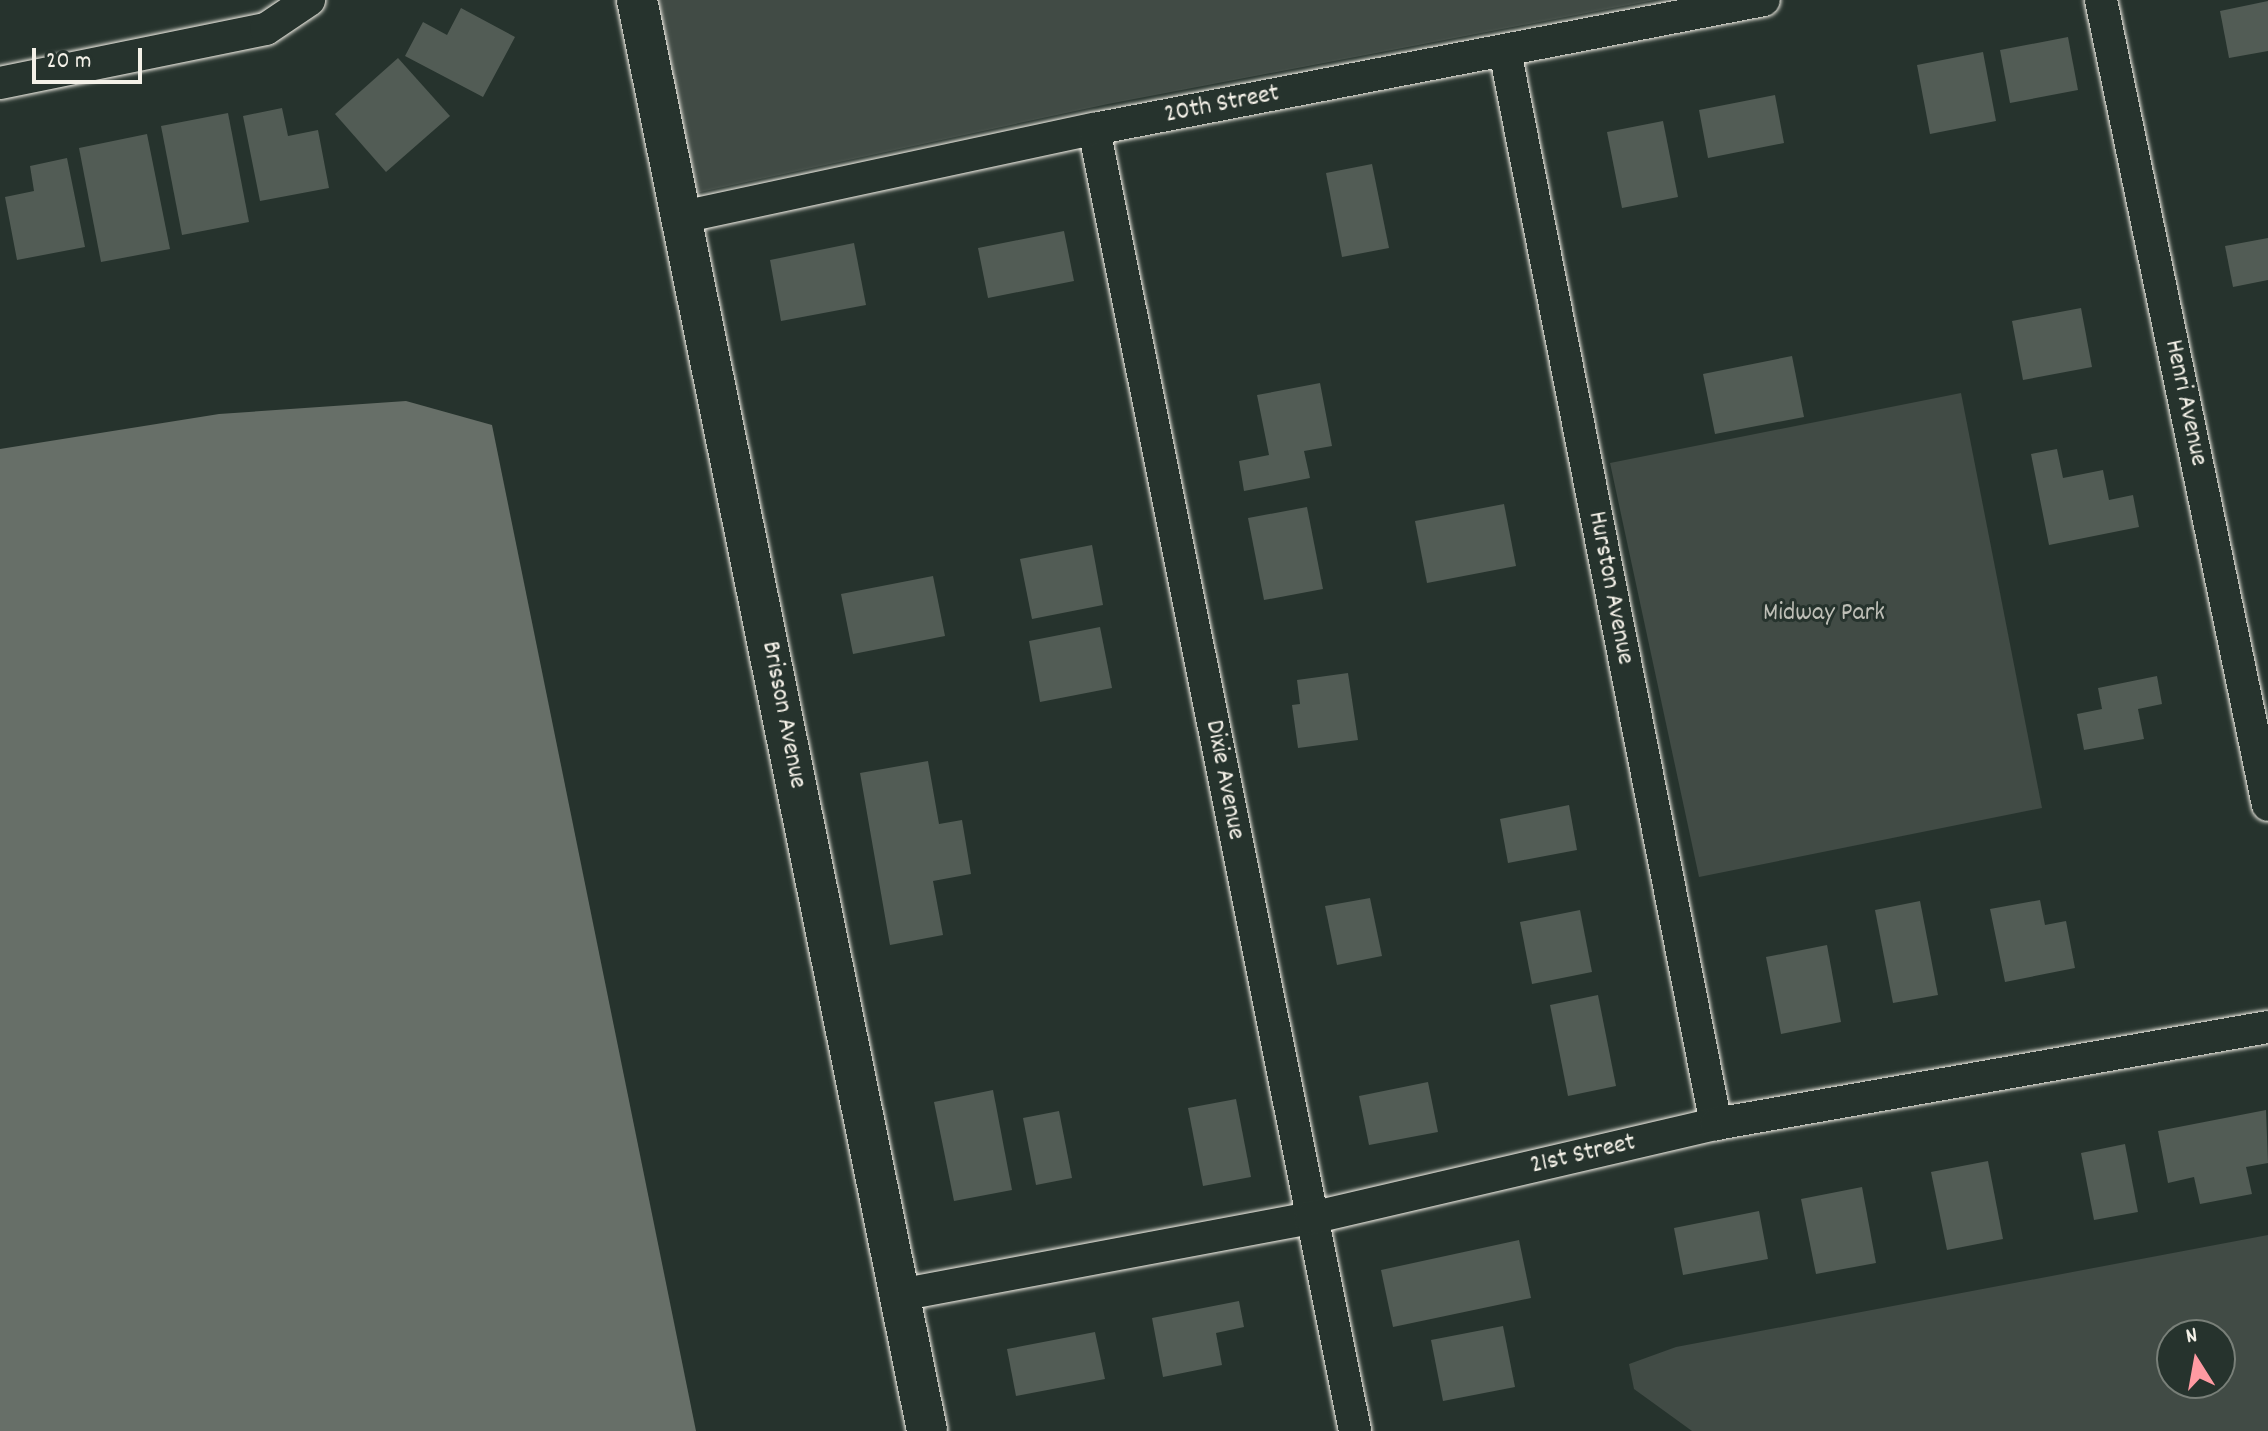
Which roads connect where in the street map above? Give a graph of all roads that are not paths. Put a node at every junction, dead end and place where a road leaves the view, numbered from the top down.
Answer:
1 (309, 0) edge
2 (637, 0) edge
3 (1764, 0) edge
4 (2101, 0) edge
5 (1505, 51) junction
6 (0, 83) edge
7 (1094, 129) junction
8 (682, 217) junction
9 (2268, 805) edge
10 (2268, 1027) edge
11 (1716, 1124) junction
12 (1311, 1218) junction
13 (899, 1295) junction
14 (927, 1431) edge
15 (1355, 1431) edge

1 - 6 street
2 - 8 street, Brisson Avenue
3 - 5 street, 20th Street
4 - 9 street, Henri Avenue
5 - 7 street, 20th Street
5 - 11 street, Hurston Avenue
7 - 8 street, 20th Street
7 - 12 street, Dixie Avenue
8 - 13 street, Brisson Avenue
10 - 11 street, 21st Street
11 - 12 street, 21st Street
12 - 13 street, 21st Street
12 - 15 street, Dixie Avenue
13 - 14 street, Brisson Avenue

